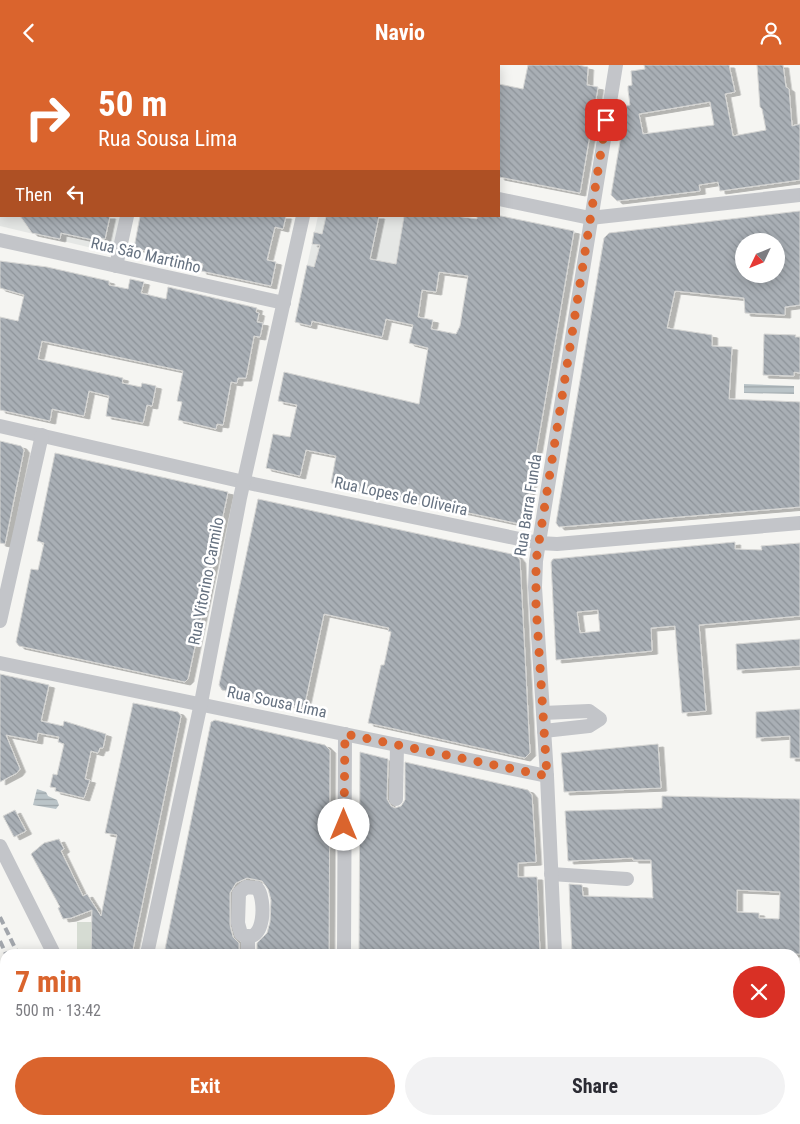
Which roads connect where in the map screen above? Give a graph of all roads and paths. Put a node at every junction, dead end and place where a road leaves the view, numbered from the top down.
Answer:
1 (616, 65) edge
2 (800, 195) edge
3 (500, 199) edge
4 (127, 217) edge
5 (303, 217) edge
6 (590, 218) junction
7 (0, 241) edge
8 (116, 266) junction
9 (284, 303) junction
10 (0, 426) edge
11 (42, 435) junction
12 (244, 482) junction
13 (800, 523) edge
14 (538, 543) junction
15 (0, 621) edge
16 (0, 663) edge
17 (201, 703) junction
18 (543, 713) junction
19 (544, 731) junction
20 (345, 734) junction
21 (398, 745) junction
22 (547, 776) junction
23 (396, 799) dead end
24 (0, 846) edge
25 (552, 874) junction
26 (627, 879) dead end
27 (248, 936) dead end
28 (52, 949) edge
29 (148, 949) edge
30 (248, 949) edge
31 (344, 949) edge
32 (555, 949) edge

1 - 6 street, Rua Barra Funda
2 - 6 street
3 - 6 street
4 - 8 street
5 - 9 street, Rua Vitorino Carmilo
6 - 14 street, Rua Barra Funda
7 - 8 street, Rua São Martinho
8 - 9 street, Rua São Martinho
9 - 12 street, Rua Vitorino Carmilo
10 - 11 street, Rua Lopes de Oliveira
11 - 12 street, Rua Lopes de Oliveira
11 - 15 street
12 - 14 street, Rua Lopes de Oliveira
12 - 17 street, Rua Vitorino Carmilo
13 - 14 street, Rua Lopes de Oliveira
14 - 18 street, Rua Barra Funda
16 - 17 street, Rua Sousa Lima
17 - 20 street, Rua Sousa Lima
17 - 29 street, Rua Vitorino Carmilo
18 - 19 street, Rua Barra Funda
18 - 19 street
19 - 22 street, Rua Barra Funda
20 - 21 street, Rua Sousa Lima
20 - 31 street
21 - 22 street, Rua Sousa Lima
21 - 23 street
22 - 25 street, Rua Barra Funda
24 - 28 street
25 - 26 street
25 - 32 street, Rua Barra Funda
27 - 30 street

